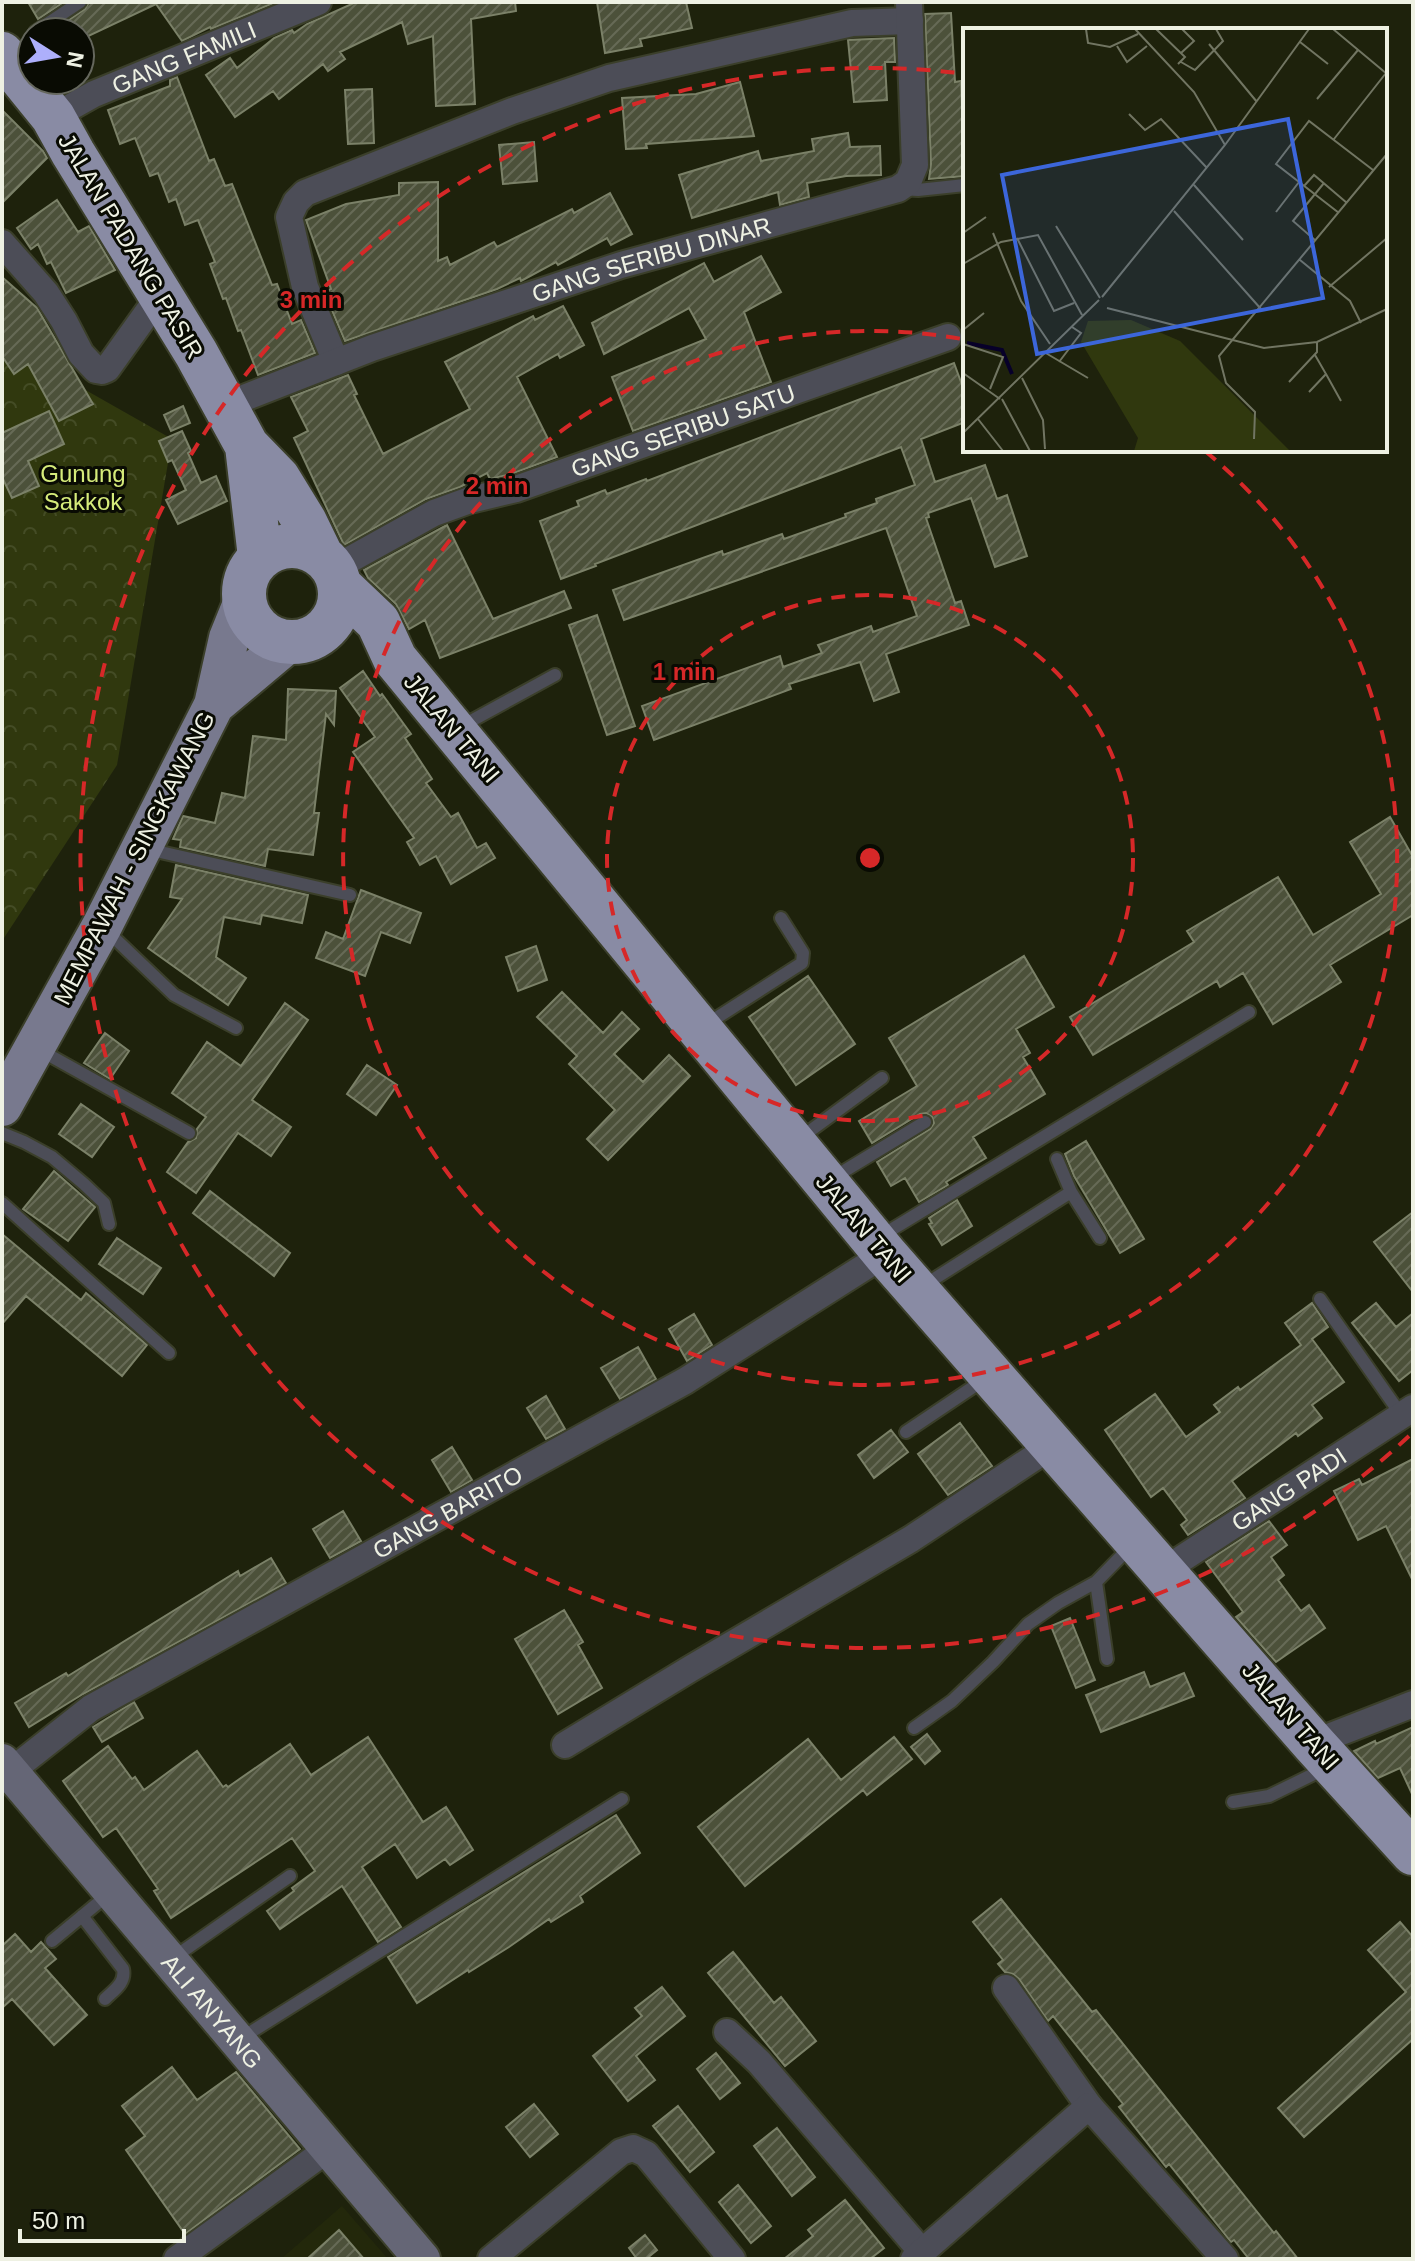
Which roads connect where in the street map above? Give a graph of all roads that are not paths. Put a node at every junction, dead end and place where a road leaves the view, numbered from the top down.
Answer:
1 (80, 2) edge
2 (318, 2) edge
3 (909, 11) edge
4 (14, 48) edge
5 (53, 117) junction
6 (963, 185) edge
7 (898, 189) junction
8 (2, 243) edge
9 (160, 295) junction
10 (948, 337) dead end
11 (336, 362) junction
12 (226, 405) junction
13 (247, 446) junction
14 (260, 557) junction
15 (331, 570) junction
16 (244, 601) junction
17 (307, 636) junction
18 (395, 659) junction
19 (555, 675) dead end
20 (214, 705) junction
21 (454, 730) junction
22 (141, 848) junction
23 (350, 895) dead end
24 (781, 918) dead end
25 (102, 926) junction
26 (1249, 1012) dead end
27 (236, 1028) dead end
28 (700, 1029) junction
29 (35, 1048) junction
30 (882, 1078) dead end
31 (2, 1106) edge
32 (925, 1122) dead end
33 (2, 1133) edge
34 (189, 1133) dead end
35 (793, 1144) junction
36 (1057, 1159) dead end
37 (825, 1182) junction
38 (1071, 1192) junction
39 (2, 1203) edge
40 (109, 1224) dead end
41 (1100, 1238) dead end
42 (880, 1247) junction
43 (917, 1290) junction
44 (1320, 1299) dead end
45 (169, 1353) dead end
46 (991, 1375) junction
47 (1407, 1412) edge
48 (906, 1432) dead end
49 (1053, 1445) junction
50 (1150, 1556) junction
51 (1096, 1582) junction
52 (1107, 1659) dead end
53 (1413, 1704) edge
54 (914, 1728) dead end
55 (565, 1745) dead end
56 (1323, 1754) junction
57 (6, 1767) edge
58 (622, 1799) dead end
59 (1233, 1802) dead end
60 (1413, 1853) edge
61 (290, 1876) dead end
62 (112, 1891) junction
63 (82, 1916) junction
64 (52, 1941) dead end
65 (170, 1960) junction
66 (1006, 1988) dead end
67 (105, 1999) dead end
68 (727, 2032) dead end
69 (237, 2040) junction
70 (1089, 2106) junction
71 (328, 2149) junction
72 (918, 2255) edge
73 (177, 2259) edge
74 (422, 2259) edge
75 (491, 2259) edge
76 (732, 2259) edge
77 (1225, 2259) edge

1 - 4 lane
2 - 5 street, GANG FAMILI
3 - 7 street
3 - 11 street
4 - 5 highway, JALAN PADANG PASIR
5 - 9 highway, JALAN PADANG PASIR
6 - 7 lane
7 - 11 street, GANG SERIBU DINAR
8 - 9 street
9 - 12 highway, JALAN PADANG PASIR
10 - 15 street, GANG SERIBU SATU
11 - 12 street, GANG SERIBU DINAR
12 - 13 highway, JALAN PADANG PASIR
13 - 14 highway
13 - 15 highway
14 - 15 highway
14 - 16 highway
15 - 17 highway
15 - 18 highway, JALAN TANI
16 - 17 highway
16 - 20 main road, MEMPAWAH - SINGKAWANG
17 - 18 highway
17 - 20 main road
18 - 21 highway, JALAN TANI
19 - 21 lane
20 - 22 main road, MEMPAWAH - SINGKAWANG
21 - 28 highway, JALAN TANI
22 - 23 lane
22 - 25 main road, MEMPAWAH - SINGKAWANG
24 - 28 lane
25 - 27 lane
25 - 29 main road, MEMPAWAH - SINGKAWANG
26 - 42 lane
28 - 35 highway, JALAN TANI
29 - 31 main road, MEMPAWAH - SINGKAWANG
29 - 34 lane
30 - 35 lane
32 - 37 lane
33 - 40 lane
35 - 37 highway, JALAN TANI
36 - 38 lane
37 - 42 highway, JALAN TANI
38 - 41 lane
38 - 43 lane
39 - 45 lane
42 - 43 highway, JALAN TANI
42 - 57 street, GANG BARITO
43 - 46 highway, JALAN TANI
44 - 47 lane
46 - 48 lane
46 - 49 highway, JALAN TANI
47 - 50 street, GANG PADI
49 - 50 highway, JALAN TANI
49 - 55 street
50 - 51 lane
50 - 56 highway, JALAN TANI
51 - 52 lane
51 - 54 lane
53 - 56 street
56 - 59 lane
56 - 60 highway, JALAN TANI
57 - 62 street, ALI ANYANG
58 - 69 lane
61 - 65 lane
62 - 63 lane
62 - 65 street, ALI ANYANG
63 - 64 lane
63 - 67 lane
65 - 69 street, ALI ANYANG
66 - 70 street
68 - 72 street
69 - 71 street, ALI ANYANG
70 - 72 street
70 - 77 street
71 - 73 street
71 - 74 street, ALI ANYANG
75 - 76 street

